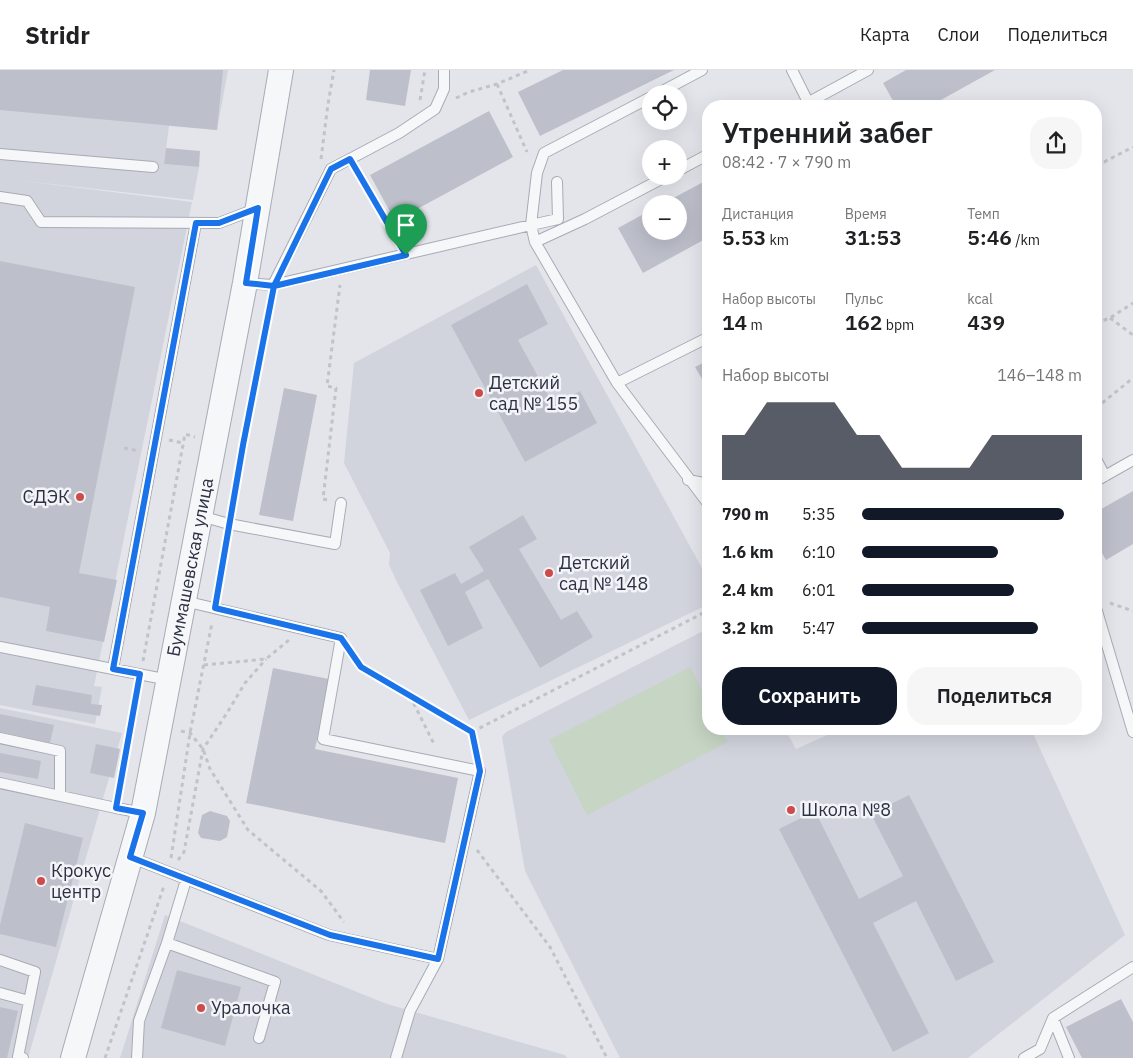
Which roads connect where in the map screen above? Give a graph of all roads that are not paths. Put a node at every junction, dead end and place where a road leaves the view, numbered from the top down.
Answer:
1 (280, 70) edge
2 (444, 70) edge
3 (702, 70) edge
4 (792, 70) edge
5 (868, 70) edge
6 (674, 85) edge
7 (807, 100) edge
8 (817, 100) edge
9 (642, 102) edge
10 (0, 154) edge
11 (702, 158) edge
12 (687, 166) edge
13 (153, 167) dead end
14 (557, 182) dead end
15 (650, 185) edge
16 (0, 197) edge
17 (258, 208) junction
18 (196, 223) junction
19 (531, 225) junction
20 (535, 242) junction
21 (246, 283) junction
22 (274, 286) junction
23 (702, 340) edge
24 (617, 383) junction
25 (1133, 460) edge
26 (1102, 477) edge
27 (688, 480) junction
28 (702, 483) edge
29 (702, 497) edge
30 (340, 503) road end
31 (201, 516) junction
32 (184, 601) junction
33 (1102, 628) edge
34 (0, 647) edge
35 (113, 669) junction
36 (169, 680) junction
37 (1133, 732) edge
38 (0, 738) edge
39 (0, 785) edge
40 (60, 796) junction
41 (143, 813) junction
42 (130, 857) junction
43 (186, 880) junction
44 (167, 943) junction
45 (438, 959) junction
46 (0, 960) edge
47 (1133, 967) edge
48 (0, 992) edge
49 (29, 1001) junction
50 (1053, 1018) junction
51 (259, 1038) dead end
52 (23, 1058) edge
53 (73, 1058) edge
54 (137, 1058) edge
55 (396, 1058) edge
56 (1024, 1058) edge
57 (1069, 1058) edge

1 - 17 street, Буммашевская улица
2 - 22 lane
3 - 6 lane
4 - 7 lane
5 - 8 lane
9 - 19 lane
10 - 13 lane
11 - 12 lane
14 - 19 lane
15 - 20 lane
16 - 18 lane
17 - 18 lane
17 - 21 street, Буммашевская улица
18 - 35 lane
19 - 20 lane
19 - 22 lane
20 - 24 lane
21 - 22 lane
21 - 31 street, Буммашевская улица
23 - 24 lane
24 - 27 lane
25 - 26 lane
27 - 28 lane
27 - 29 lane
30 - 31 lane
31 - 32 street, Буммашевская улица
32 - 36 street, Буммашевская улица
32 - 45 lane
33 - 37 lane
34 - 35 lane
35 - 36 lane
36 - 41 street, Буммашевская улица
38 - 40 lane
39 - 40 lane
40 - 41 lane
41 - 42 street, Буммашевская улица
42 - 43 lane
42 - 53 street, Буммашевская улица
43 - 44 lane
43 - 45 lane
44 - 51 lane
44 - 54 lane
45 - 55 lane
46 - 49 lane
47 - 50 lane
48 - 49 lane
49 - 52 lane
50 - 56 lane
50 - 57 lane

